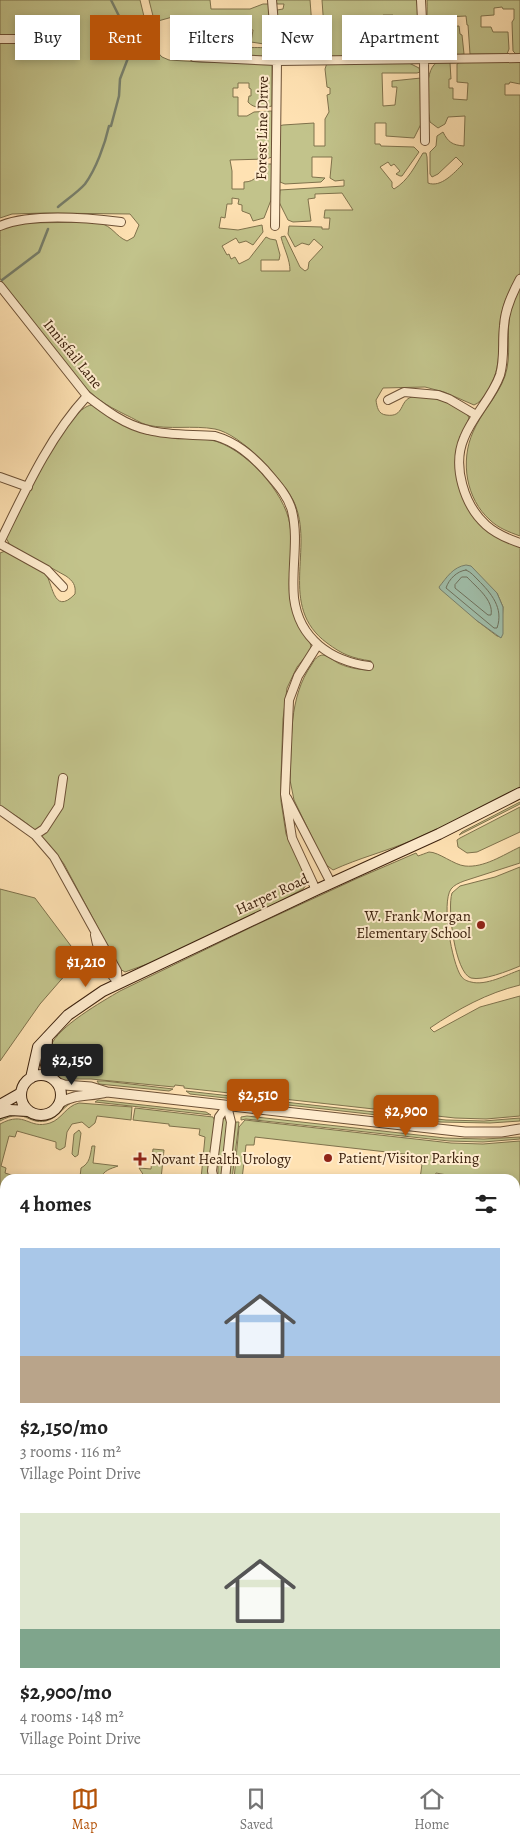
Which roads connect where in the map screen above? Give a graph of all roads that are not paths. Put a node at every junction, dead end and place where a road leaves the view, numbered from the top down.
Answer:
1 (272, 0) edge
2 (421, 0) edge
3 (422, 15) edge
4 (15, 38) edge
5 (0, 39) edge
6 (520, 58) edge
7 (457, 59) edge
8 (252, 60) edge
9 (424, 60) joint
10 (276, 61) junction
11 (425, 141) dead end
12 (121, 222) dead end
13 (0, 226) edge
14 (275, 226) dead end
15 (520, 279) edge
16 (0, 286) edge
17 (87, 396) junction
18 (388, 400) dead end
19 (476, 415) junction
20 (0, 476) edge
21 (28, 487) junction
22 (0, 543) edge
23 (520, 543) edge
24 (63, 587) dead end
25 (318, 646) junction
26 (369, 666) dead end
27 (63, 778) dead end
28 (520, 793) edge
29 (285, 794) junction
30 (0, 810) edge
31 (35, 835) junction
32 (312, 845) junction
33 (299, 852) junction
34 (331, 883) junction
35 (316, 890) junction
36 (118, 983) junction
37 (47, 1038) junction
38 (31, 1078) junction
39 (55, 1081) junction
40 (106, 1092) junction
41 (21, 1093) junction
42 (60, 1103) junction
43 (0, 1105) edge
44 (227, 1106) junction
45 (28, 1110) junction
46 (0, 1113) edge
47 (520, 1129) edge
48 (213, 1174) edge
49 (226, 1174) edge

1 - 10 street, Forest Line Drive
2 - 3 street
4 - 5 street
6 - 7 street
8 - 10 street
9 - 10 street
9 - 11 street
10 - 14 street, Forest Line Drive
12 - 13 street
15 - 19 street
16 - 17 street, Innisfail Lane
17 - 21 street
17 - 25 street, Innisfail Lane
18 - 19 street
19 - 23 street
20 - 21 street
21 - 22 street
22 - 24 street
25 - 26 street, Innisfail Lane
25 - 29 street
27 - 31 street
28 - 34 main road, Harper Road
29 - 32 street
29 - 33 street
30 - 31 street
31 - 36 street
32 - 33 street
32 - 34 street
33 - 35 street
34 - 35 main road, Harper Road
35 - 36 main road, Harper Road
36 - 37 main road, Harper Road
37 - 38 main road, Harper Road
37 - 39 main road
38 - 39 main road
38 - 41 main road
39 - 40 street
39 - 42 main road
40 - 42 street
40 - 44 street
41 - 43 main road
41 - 45 main road
42 - 45 main road
44 - 47 street
44 - 48 street
44 - 49 street
45 - 46 main road

